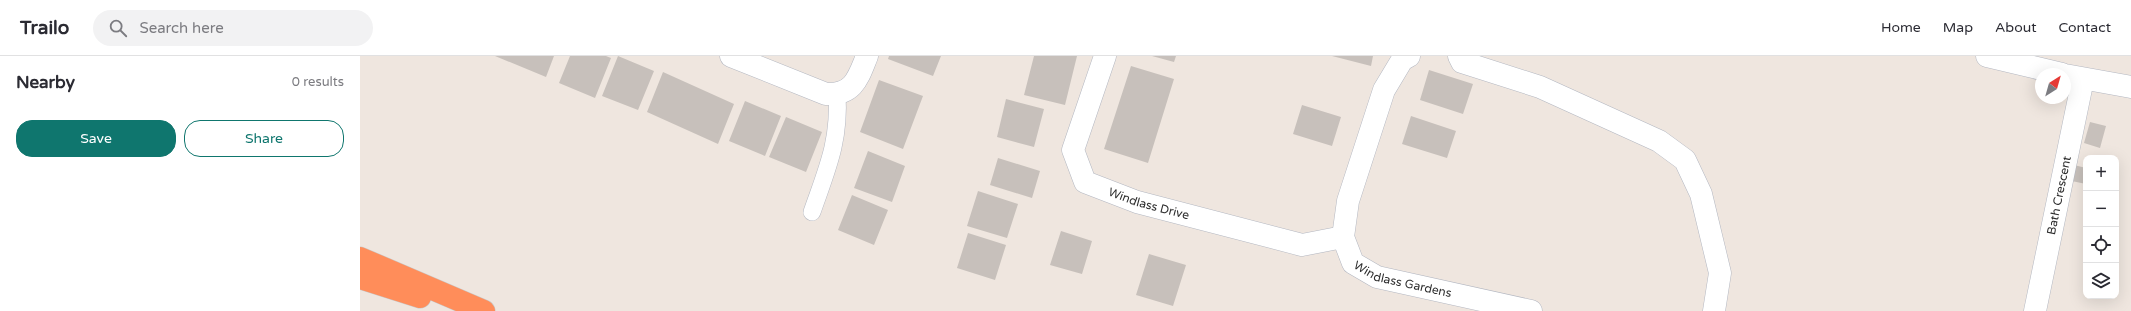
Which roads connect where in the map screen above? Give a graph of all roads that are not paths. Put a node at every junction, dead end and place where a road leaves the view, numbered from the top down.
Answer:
1 (731, 56) edge
2 (867, 56) edge
3 (1105, 56) edge
4 (1409, 56) edge
5 (1459, 56) edge
6 (1993, 57) edge
7 (2038, 68) edge
8 (2071, 76) edge
9 (2131, 87) edge
10 (837, 94) junction
11 (2066, 104) edge
12 (812, 212) dead end
13 (1343, 237) junction
14 (360, 258) edge
15 (360, 278) edge
16 (465, 311) edge
17 (484, 311) edge
18 (1531, 311) edge
19 (1714, 311) edge
20 (2035, 311) edge

1 - 10 street
2 - 10 street
3 - 13 street, Windlass Drive
4 - 13 street, Windlass Gardens
5 - 19 street
6 - 7 street
8 - 9 street
10 - 12 lane
11 - 20 street, Bath Crescent
13 - 18 street, Windlass Gardens
14 - 17 highway
15 - 16 highway

